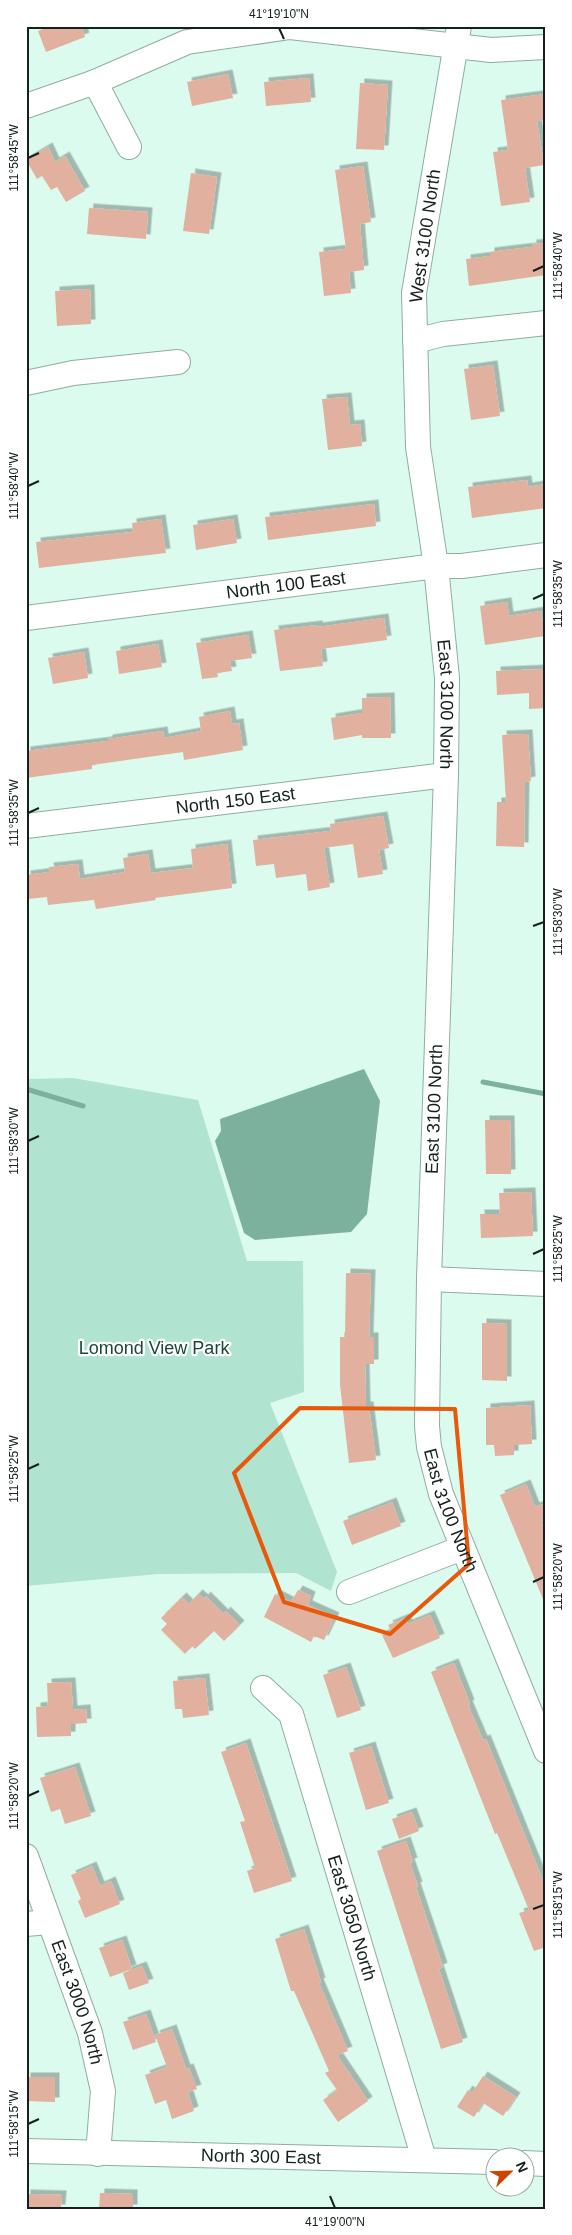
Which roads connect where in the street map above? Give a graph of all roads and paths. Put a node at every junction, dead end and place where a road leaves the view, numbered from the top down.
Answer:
1 (457, 36) edge
2 (546, 47) edge
3 (95, 82) junction
4 (26, 106) edge
5 (130, 147) dead end
6 (546, 323) edge
7 (415, 341) junction
8 (178, 362) dead end
9 (26, 383) edge
10 (418, 447) joint
11 (546, 555) edge
12 (436, 566) junction
13 (26, 618) edge
14 (446, 775) junction
15 (26, 826) edge
16 (428, 1279) junction
17 (546, 1284) edge
18 (462, 1548) junction
19 (349, 1592) dead end
20 (263, 1688) dead end
21 (541, 1726) edge
22 (546, 1751) edge
23 (26, 1856) edge
24 (37, 1923) edge
25 (26, 2152) edge
26 (98, 2154) junction
27 (424, 2159) junction
28 (484, 2162) edge

1 - 2 street
1 - 3 street
1 - 7 street, West 3100 North
3 - 4 street
3 - 5 street
6 - 7 street
7 - 10 street, West 3100 North
8 - 9 street
10 - 12 street, East 3100 North
11 - 12 street, North 100 East
12 - 13 street, North 100 East
12 - 14 street, East 3100 North
14 - 15 street, North 150 East
14 - 16 street, East 3100 North
16 - 17 street
16 - 18 street, East 3100 North
18 - 19 street
18 - 21 street, East 3100 North
20 - 27 street, East 3050 North
21 - 22 street, East 3100 North
23 - 24 street, East 3000 North
24 - 26 street, East 3000 North
25 - 26 street, North 300 East
26 - 27 street, North 300 East
27 - 28 street, North 300 East

